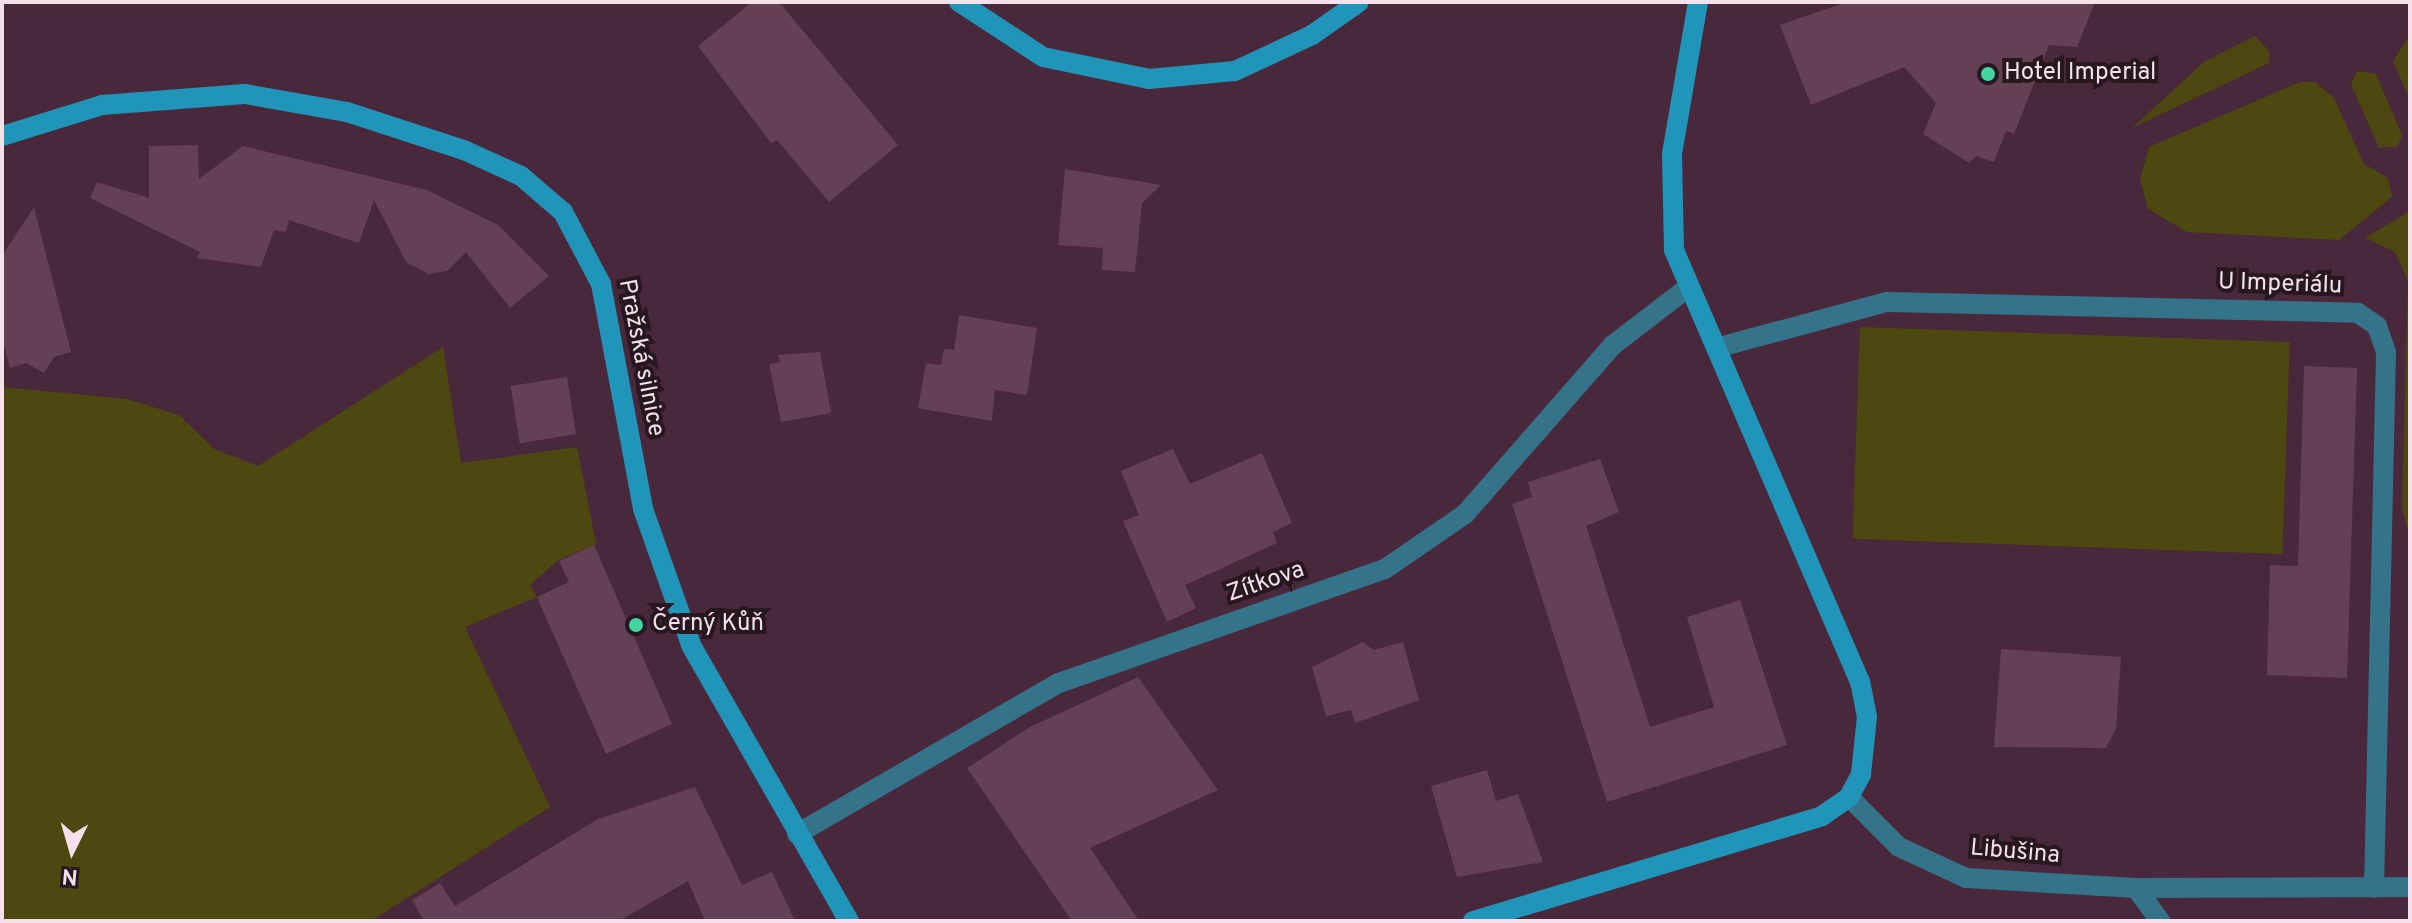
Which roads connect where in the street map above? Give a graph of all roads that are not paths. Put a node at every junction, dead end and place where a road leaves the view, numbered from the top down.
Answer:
1 (959, 2) edge
2 (1359, 2) edge
3 (1698, 2) edge
4 (2, 136) edge
5 (1686, 289) junction
6 (1716, 348) junction
7 (1849, 797) junction
8 (797, 834) junction
9 (2410, 887) edge
10 (2136, 888) junction
11 (2374, 888) junction
12 (849, 921) edge
13 (1473, 921) edge
14 (2160, 921) edge

1 - 2 street
3 - 5 street
4 - 8 street, Pražská silnice
5 - 6 street
5 - 8 street, Zítkova
6 - 7 street
6 - 11 street, U Imperiálu
7 - 10 street, Libušina
7 - 13 street
8 - 12 street, Pražská silnice
9 - 11 street, Libušina
10 - 11 street, Libušina
10 - 14 street

